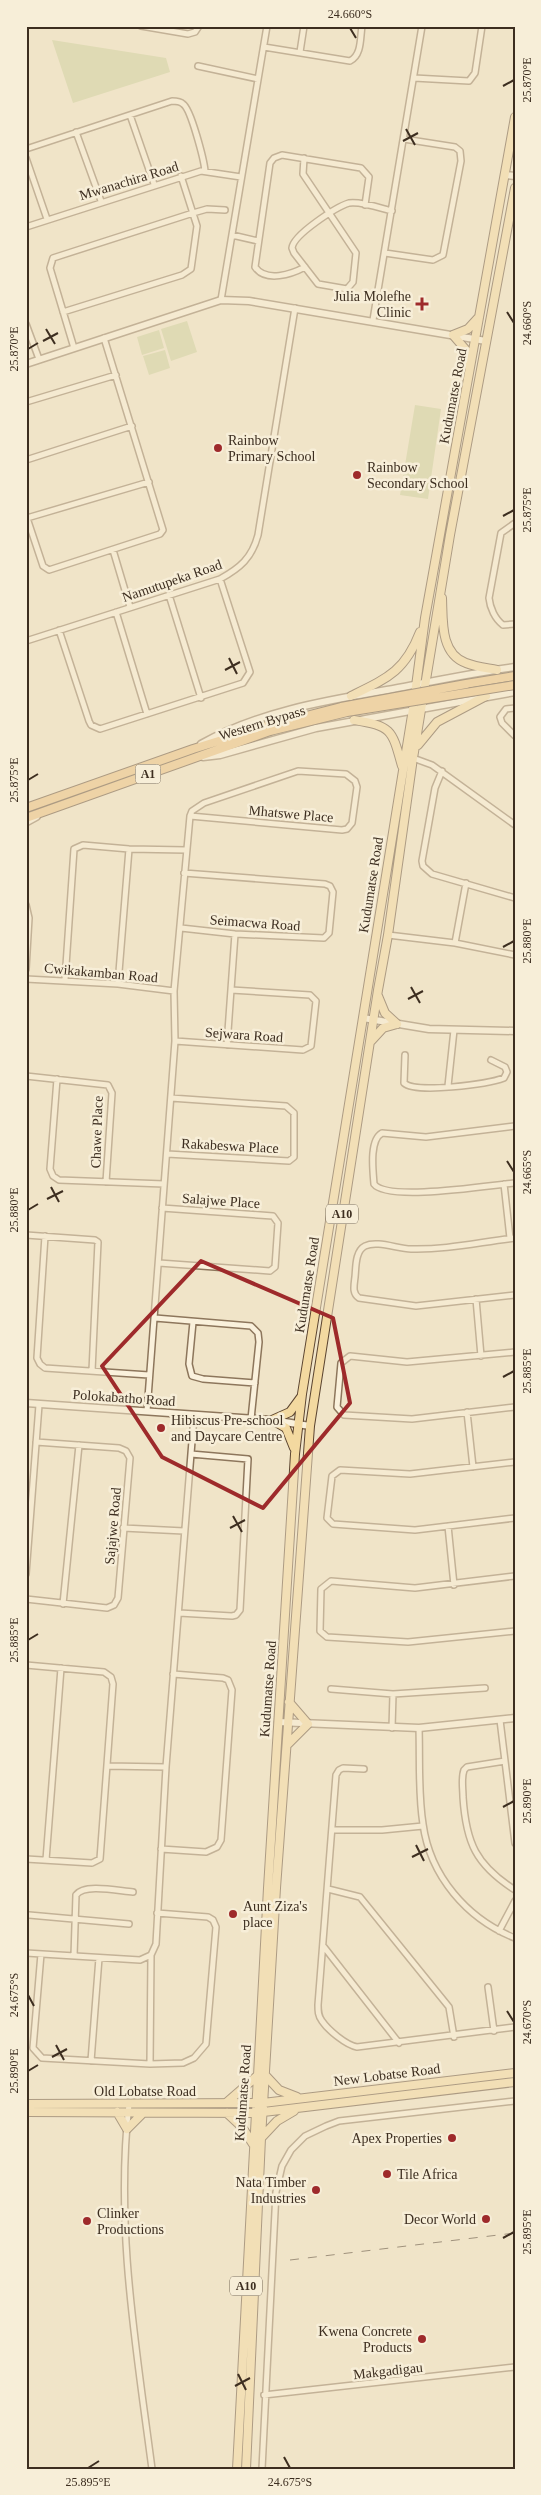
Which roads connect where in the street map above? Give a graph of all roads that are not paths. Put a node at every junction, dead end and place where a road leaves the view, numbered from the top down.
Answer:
1 (141, 26) edge
2 (199, 26) edge
3 (267, 26) edge
4 (304, 26) edge
5 (362, 26) edge
6 (422, 26) edge
7 (482, 26) edge
8 (264, 47) junction
9 (300, 52) junction
10 (198, 66) dead end
11 (414, 78) junction
12 (258, 79) junction
13 (130, 115) junction
14 (515, 117) edge
15 (76, 132) junction
16 (404, 139) junction
17 (26, 149) edge
18 (26, 158) edge
19 (304, 158) junction
20 (205, 171) junction
21 (505, 175) junction
22 (181, 176) junction
23 (515, 176) edge
24 (241, 178) junction
25 (154, 184) junction
26 (515, 188) edge
27 (514, 198) edge
28 (101, 201) junction
29 (365, 205) junction
30 (225, 210) dead end
31 (392, 211) junction
32 (193, 213) junction
33 (329, 215) junction
34 (47, 218) junction
35 (26, 227) edge
36 (232, 235) junction
37 (258, 241) junction
38 (384, 253) junction
39 (305, 267) junction
40 (221, 300) junction
41 (295, 308) junction
42 (63, 312) junction
43 (481, 314) junction
44 (373, 320) junction
45 (26, 324) edge
46 (452, 335) junction
47 (104, 338) junction
48 (477, 339) junction
49 (486, 341) junction
50 (74, 348) junction
51 (38, 359) junction
52 (26, 364) edge
53 (116, 375) junction
54 (470, 378) junction
55 (26, 402) edge
56 (132, 426) junction
57 (26, 460) edge
58 (149, 482) junction
59 (27, 517) edge
60 (515, 523) edge
61 (113, 550) junction
62 (220, 579) junction
63 (442, 584) junction
64 (169, 595) junction
65 (130, 607) junction
66 (116, 612) junction
67 (425, 618) junction
68 (515, 624) edge
69 (59, 630) junction
70 (26, 641) edge
71 (515, 667) edge
72 (497, 670) junction
73 (515, 676) edge
74 (452, 678) junction
75 (426, 682) junction
76 (416, 684) junction
77 (515, 685) edge
78 (376, 692) junction
79 (515, 692) edge
80 (352, 696) junction
81 (486, 696) junction
82 (201, 698) junction
83 (453, 702) junction
84 (423, 708) junction
85 (515, 708) edge
86 (413, 709) junction
87 (147, 714) junction
88 (382, 716) junction
89 (354, 720) junction
90 (269, 728) junction
91 (515, 736) edge
92 (193, 749) junction
93 (415, 750) junction
94 (195, 757) junction
95 (413, 758) junction
96 (402, 768) junction
97 (442, 771) junction
98 (26, 808) edge
99 (48, 811) junction
100 (191, 814) junction
101 (26, 818) edge
102 (26, 823) edge
103 (515, 826) edge
104 (129, 849) junction
105 (186, 850) junction
106 (184, 873) junction
107 (466, 883) junction
108 (515, 898) edge
109 (26, 905) edge
110 (180, 928) junction
111 (28, 931) edge
112 (235, 934) junction
113 (388, 935) junction
114 (455, 943) junction
115 (515, 955) edge
116 (26, 969) edge
117 (26, 978) edge
118 (65, 980) junction
119 (118, 984) junction
120 (230, 990) junction
121 (378, 990) junction
122 (174, 991) junction
123 (363, 1018) junction
124 (374, 1020) junction
125 (398, 1024) junction
126 (454, 1030) junction
127 (515, 1031) edge
128 (175, 1041) junction
129 (369, 1044) junction
130 (227, 1045) junction
131 (405, 1055) dead end
132 (491, 1060) dead end
133 (26, 1076) edge
134 (57, 1079) junction
135 (448, 1086) junction
136 (171, 1098) junction
137 (515, 1126) edge
138 (167, 1154) junction
139 (106, 1182) junction
140 (515, 1183) edge
141 (164, 1184) junction
142 (504, 1184) junction
143 (162, 1208) junction
144 (26, 1235) edge
145 (44, 1236) junction
146 (512, 1238) edge
147 (159, 1264) junction
148 (515, 1295) edge
149 (476, 1299) junction
150 (155, 1318) junction
151 (193, 1322) junction
152 (515, 1352) edge
153 (481, 1356) junction
154 (92, 1371) junction
155 (149, 1375) junction
156 (255, 1382) junction
157 (302, 1394) junction
158 (26, 1404) edge
159 (39, 1404) junction
160 (515, 1406) edge
161 (147, 1411) junction
162 (467, 1412) junction
163 (194, 1416) junction
164 (251, 1419) junction
165 (272, 1420) junction
166 (299, 1424) junction
167 (310, 1426) junction
168 (36, 1442) junction
169 (79, 1445) junction
170 (191, 1454) junction
171 (295, 1454) junction
172 (515, 1462) edge
173 (473, 1467) junction
174 (515, 1518) edge
175 (448, 1526) junction
176 (123, 1528) junction
177 (184, 1530) junction
178 (28, 1535) edge
179 (26, 1574) edge
180 (515, 1576) edge
181 (454, 1585) junction
182 (26, 1600) edge
183 (63, 1604) junction
184 (179, 1613) junction
185 (515, 1631) edge
186 (26, 1665) edge
187 (61, 1668) junction
188 (173, 1674) junction
189 (485, 1688) dead end
190 (331, 1689) dead end
191 (393, 1694) junction
192 (289, 1702) junction
193 (515, 1718) edge
194 (500, 1720) junction
195 (278, 1722) junction
196 (288, 1724) junction
197 (308, 1724) junction
198 (392, 1728) junction
199 (419, 1728) junction
200 (287, 1744) junction
201 (505, 1761) junction
202 (107, 1766) junction
203 (166, 1767) junction
204 (364, 1769) dead end
205 (423, 1826) junction
206 (334, 1830) junction
207 (515, 1843) edge
208 (161, 1849) junction
209 (26, 1859) edge
210 (46, 1860) junction
211 (328, 1889) junction
212 (515, 1890) edge
213 (133, 1892) dead end
214 (515, 1901) edge
215 (157, 1913) junction
216 (29, 1915) dead end
217 (75, 1919) junction
218 (129, 1924) dead end
219 (499, 1931) junction
220 (515, 1938) edge
221 (324, 1947) junction
222 (26, 1953) edge
223 (41, 1954) junction
224 (151, 1955) junction
225 (74, 1956) junction
226 (99, 1958) junction
227 (488, 1987) dead end
228 (515, 2028) edge
229 (494, 2031) junction
230 (454, 2037) junction
231 (399, 2043) junction
232 (91, 2061) junction
233 (150, 2064) junction
234 (515, 2073) edge
235 (265, 2074) junction
236 (257, 2076) junction
237 (515, 2082) edge
238 (303, 2098) junction
239 (515, 2101) edge
240 (226, 2103) junction
241 (259, 2103) junction
242 (26, 2104) edge
243 (129, 2108) junction
244 (298, 2109) junction
245 (26, 2112) edge
246 (117, 2112) junction
247 (143, 2112) junction
248 (259, 2112) junction
249 (227, 2113) junction
250 (127, 2129) junction
251 (261, 2138) junction
252 (253, 2144) junction
253 (515, 2367) edge
254 (264, 2396) junction
255 (152, 2469) edge
256 (237, 2469) edge
257 (246, 2469) edge
258 (262, 2469) edge

1 - 2 street
3 - 8 street
4 - 9 street
5 - 9 street
6 - 11 street
7 - 11 street
8 - 9 street
8 - 12 street
10 - 12 street
11 - 16 street
12 - 24 street
13 - 15 street
13 - 20 street
13 - 25 street
14 - 21 main road, Kudumatse Road / A10
15 - 17 street
15 - 28 street
16 - 31 street
16 - 38 street
18 - 34 street
19 - 29 street
19 - 33 street
19 - 37 street
20 - 22 street, Mwanachira Road
20 - 24 street, Mwanachira Road
21 - 23 street
21 - 43 main road, Kudumatse Road / A10
22 - 25 street, Mwanachira Road
22 - 32 street
24 - 36 street
25 - 28 street, Mwanachira Road
26 - 27 main road, Kudumatse Road / A10
27 - 49 main road, Kudumatse Road / A10
28 - 34 street, Mwanachira Road
29 - 31 street
29 - 33 street
30 - 32 street
31 - 38 street
32 - 42 street
32 - 42 street
33 - 39 street
33 - 39 street
34 - 35 street, Mwanachira Road
36 - 37 street
36 - 40 street
37 - 39 street
38 - 44 street
40 - 41 street
40 - 47 street
41 - 44 street
41 - 62 street, Namutupeka Road
42 - 50 street
43 - 46 main road
43 - 48 main road, Kudumatse Road / A10
44 - 46 street
45 - 51 street
46 - 48 street
46 - 54 main road
47 - 50 street
47 - 53 street
48 - 49 street
48 - 54 main road, Kudumatse Road / A10
49 - 63 main road, Kudumatse Road / A10
50 - 51 street
51 - 52 street
53 - 55 street
53 - 56 street
54 - 67 main road, Kudumatse Road / A10
56 - 57 street
56 - 58 street
58 - 59 street
58 - 61 street
59 - 61 street
60 - 68 street
61 - 65 street
62 - 64 street, Namutupeka Road
62 - 82 street
63 - 72 main road
63 - 75 main road, Kudumatse Road / A10
64 - 65 street, Namutupeka Road
64 - 82 street
65 - 66 street, Namutupeka Road
66 - 69 street, Namutupeka Road
66 - 87 street
67 - 76 main road, Kudumatse Road / A10
67 - 80 main road
69 - 70 street, Namutupeka Road
69 - 87 street
71 - 72 street
72 - 74 street
73 - 90 highway, Western Bypass / A1, bridge
74 - 75 street
74 - 83 street
75 - 76 street
75 - 84 main road, Kudumatse Road / A10
76 - 78 street
76 - 86 main road, Kudumatse Road / A10
77 - 90 highway, Western Bypass / A1, bridge
78 - 80 street
78 - 88 street
79 - 81 street
80 - 92 street
81 - 83 street
81 - 93 main road
82 - 87 street
83 - 84 street
84 - 86 street
84 - 93 main road, Kudumatse Road / A10
85 - 91 street
86 - 88 street
86 - 96 main road, Kudumatse Road / A10
88 - 89 street
89 - 94 street
89 - 96 main road
90 - 92 highway, Western Bypass / A1
90 - 94 highway, Western Bypass / A1
92 - 98 highway, Western Bypass / A1
93 - 95 main road, Kudumatse Road / A10
94 - 99 highway, Western Bypass / A1
95 - 97 street
95 - 113 main road, Kudumatse Road / A10
96 - 123 main road, Kudumatse Road / A10
97 - 103 street
97 - 107 street
99 - 101 highway, Western Bypass / A1
99 - 102 street
100 - 100 street, Mhatswe Place
100 - 105 street
104 - 105 street
104 - 118 street
104 - 119 street
105 - 106 street
106 - 110 street
106 - 112 street, Seimacwa Road
107 - 108 street
107 - 114 street
109 - 111 street
110 - 112 street, Seimacwa Road
110 - 122 street
111 - 116 street
112 - 120 street
113 - 114 street
113 - 121 main road, Kudumatse Road / A10
114 - 115 street
117 - 118 street, Cwikakamban Road
118 - 119 street, Cwikakamban Road
119 - 122 street, Cwikakamban Road
120 - 130 street
120 - 130 street, Sejwara Road
121 - 124 main road, Kudumatse Road / A10
121 - 125 main road
122 - 128 street
123 - 124 street
123 - 157 main road, Kudumatse Road / A10
124 - 125 street
124 - 129 main road, Kudumatse Road / A10
125 - 126 street
125 - 129 main road
126 - 127 street
126 - 135 street
128 - 130 street, Sejwara Road
128 - 136 street
129 - 167 main road, Kudumatse Road / A10
131 - 135 street
132 - 135 street
133 - 134 street
134 - 139 street, Chawe Place
134 - 139 street
136 - 138 street
136 - 138 street, Rakabeswa Place
137 - 142 street
138 - 141 street
139 - 141 street, Chawe Place
140 - 142 street
141 - 143 street
142 - 146 street
143 - 147 street
143 - 147 street, Salajwe Place
144 - 145 street
145 - 154 street
145 - 154 street
146 - 149 street
147 - 150 street
148 - 149 street
149 - 153 street
150 - 151 street
150 - 155 street
151 - 156 street
151 - 156 street
152 - 153 street
153 - 162 street
154 - 155 street
155 - 161 street
156 - 164 street
157 - 165 main road
157 - 166 main road, Kudumatse Road / A10
158 - 159 street, Polokabatho Road
159 - 161 street, Polokabatho Road
159 - 168 street
160 - 162 street
161 - 163 street, Polokabatho Road
162 - 173 street
163 - 164 street, Polokabatho Road
163 - 170 street
164 - 165 street, Polokabatho Road
165 - 166 street, Polokabatho Road
165 - 171 main road
166 - 167 street, Polokabatho Road
166 - 171 main road, Kudumatse Road / A10
167 - 192 main road, Kudumatse Road / A10
168 - 169 street, Sajajwe Road
168 - 178 street
169 - 176 street, Sajajwe Road
169 - 183 street
170 - 177 street
170 - 184 street
171 - 195 main road, Kudumatse Road / A10
172 - 173 street
173 - 175 street
174 - 175 street
175 - 181 street
176 - 177 street
176 - 183 street, Sajajwe Road
177 - 184 street
178 - 179 street
180 - 181 street
181 - 185 street
182 - 183 street, Sajajwe Road
184 - 188 street
186 - 187 street
187 - 202 street
187 - 210 street
188 - 203 street
188 - 208 street
189 - 191 street
190 - 191 street
191 - 198 street
192 - 196 main road, Kudumatse Road / A10
192 - 197 main road
193 - 194 street
194 - 199 street
194 - 201 street
195 - 196 street
195 - 236 main road, Kudumatse Road / A10
196 - 197 street
196 - 200 main road, Kudumatse Road / A10
197 - 198 street
197 - 200 main road
198 - 199 street
199 - 205 street
200 - 235 main road, Kudumatse Road / A10
201 - 207 street
201 - 212 street
202 - 203 street
202 - 210 street
203 - 208 street
204 - 206 street
205 - 206 street
205 - 219 street
206 - 211 street
208 - 215 street
209 - 210 street
211 - 221 street
211 - 230 street
213 - 217 street
214 - 219 street
215 - 224 street
215 - 233 street
216 - 217 street
217 - 218 street
217 - 225 street
219 - 220 street
221 - 231 street
221 - 231 street
222 - 223 street
223 - 225 street
223 - 232 street
224 - 226 street
224 - 233 street
225 - 226 street
226 - 232 street
227 - 229 street
228 - 229 street
229 - 230 street
230 - 231 street
232 - 233 street
234 - 238 main road, New Lobatse Road
235 - 238 main road
235 - 241 main road, Kudumatse Road / A10
236 - 240 main road
236 - 241 main road, Kudumatse Road / A10
237 - 244 main road
238 - 241 main road, New Lobatse Road
239 - 254 street
240 - 241 main road, Old Lobatse Road
240 - 243 main road, Old Lobatse Road
241 - 248 main road, Kudumatse Road / A10
242 - 243 main road, Old Lobatse Road
243 - 246 main road
243 - 247 main road
243 - 250 street
244 - 248 main road
244 - 251 main road
245 - 246 main road
246 - 250 main road
247 - 249 main road
247 - 250 main road
248 - 249 main road
248 - 251 main road, Kudumatse Road / A10
248 - 252 main road, Kudumatse Road / A10
249 - 252 main road
250 - 255 street
251 - 257 main road, Kudumatse Road / A10
252 - 256 main road, Kudumatse Road / A10
253 - 254 street, Makgadigau
254 - 258 street

